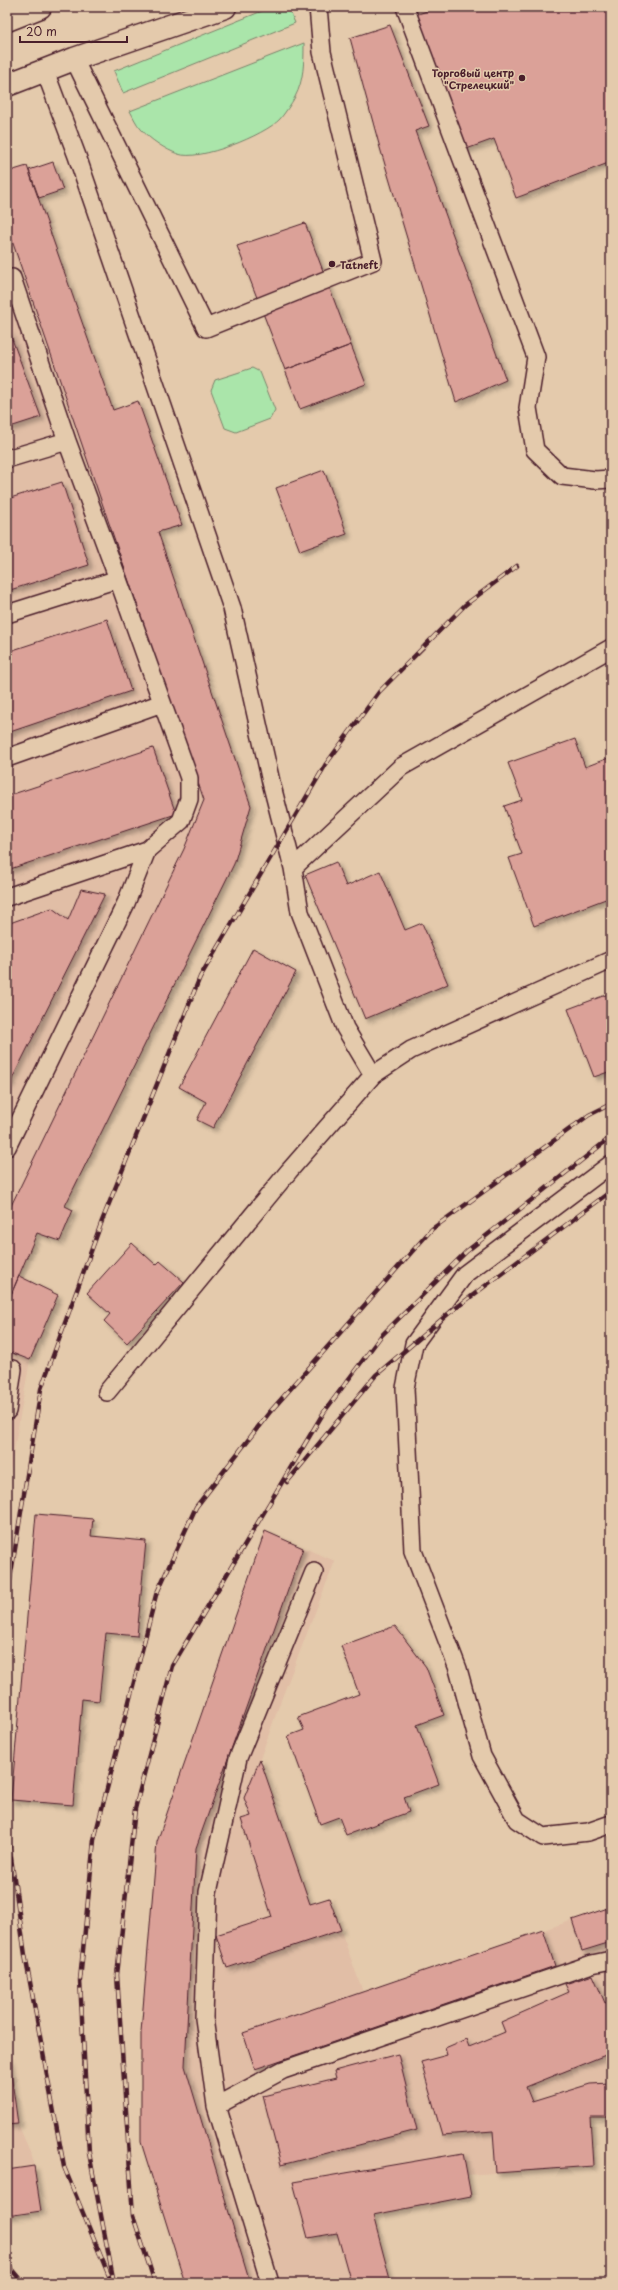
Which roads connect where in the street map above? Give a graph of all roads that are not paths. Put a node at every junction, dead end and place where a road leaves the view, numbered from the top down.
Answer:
1 (40, 7) edge
2 (225, 7) edge
3 (318, 7) edge
4 (405, 7) edge
5 (7, 20) edge
6 (74, 59) junction
7 (45, 71) junction
8 (7, 85) edge
9 (7, 279) edge
10 (67, 440) junction
11 (7, 459) edge
12 (611, 479) edge
13 (118, 579) junction
14 (7, 614) edge
15 (611, 648) edge
16 (162, 703) junction
17 (7, 758) edge
18 (147, 850) junction
19 (293, 868) junction
20 (7, 897) edge
21 (611, 960) edge
22 (373, 1075) junction
23 (7, 1147) edge
24 (611, 1164) edge
25 (13, 1369) dead end
26 (107, 1392) dead end
27 (7, 1411) edge
28 (314, 1572) dead end
29 (611, 1824) edge
30 (611, 1960) edge
31 (216, 2106) junction
32 (270, 2283) edge

1 - 5 main road
2 - 6 main road
3 - 6 lane
4 - 12 lane
6 - 7 main road
7 - 8 main road
7 - 19 lane
9 - 10 lane
10 - 11 lane
10 - 13 lane
13 - 14 lane
13 - 16 lane
15 - 19 lane
16 - 17 lane
16 - 18 lane
18 - 20 lane
18 - 23 lane
19 - 22 lane
21 - 22 lane
22 - 26 lane
24 - 29 lane
25 - 27 lane
28 - 31 lane
30 - 31 lane
31 - 32 lane

